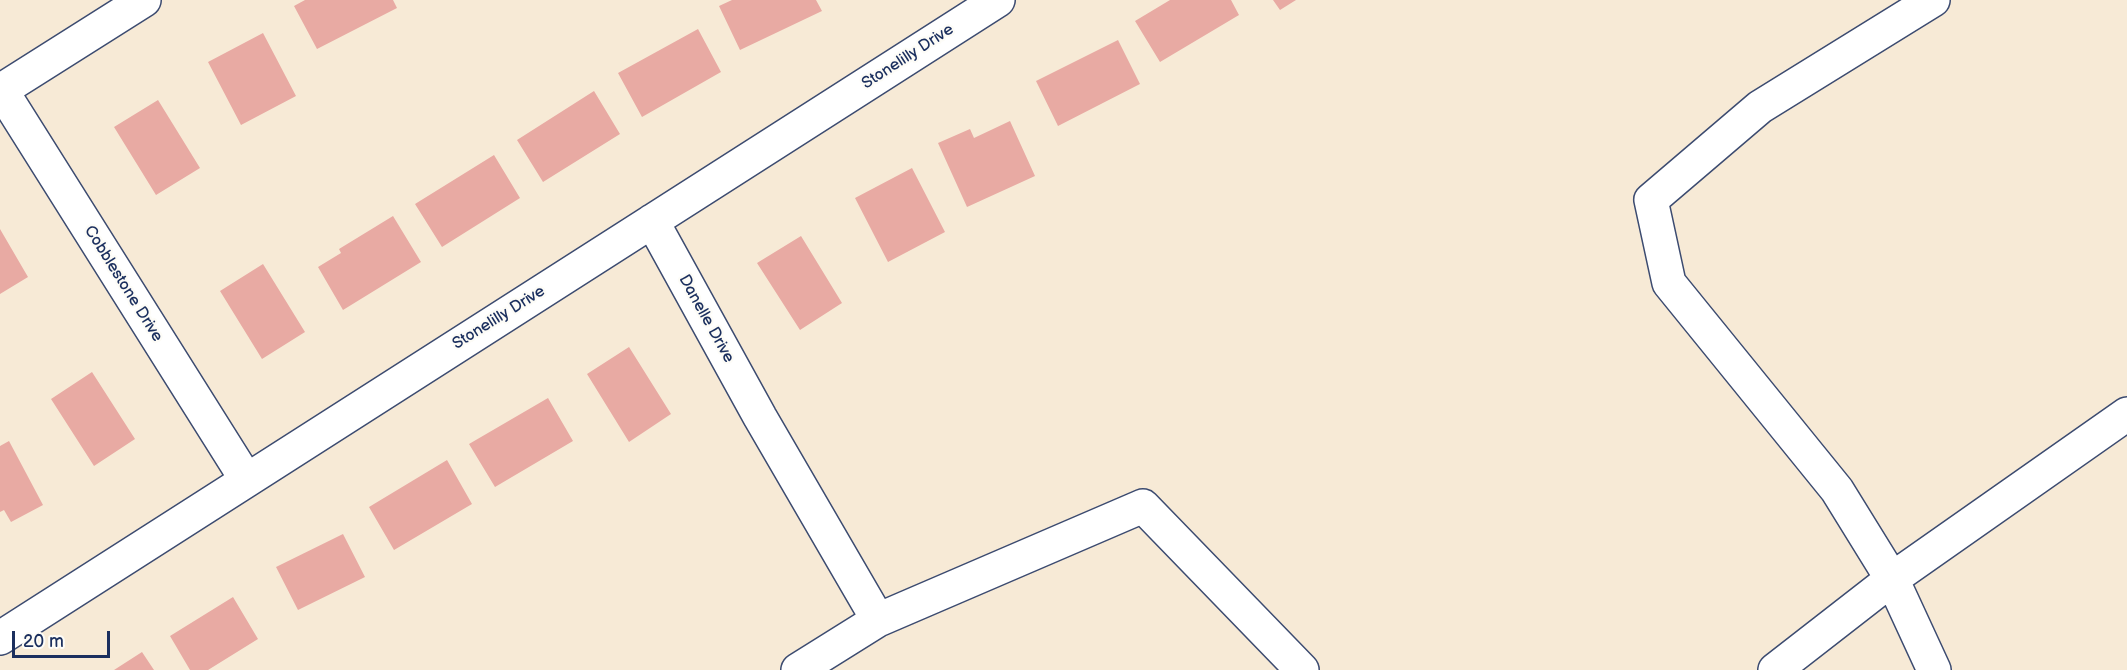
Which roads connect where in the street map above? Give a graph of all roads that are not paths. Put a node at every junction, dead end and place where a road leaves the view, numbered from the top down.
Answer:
1 (144, 0) edge
2 (998, 0) edge
3 (1933, 0) edge
4 (0, 90) edge
5 (652, 220) junction
6 (2127, 414) edge
7 (246, 479) junction
8 (1892, 579) junction
9 (878, 620) junction
10 (0, 638) edge
11 (798, 670) edge
12 (1302, 670) edge
13 (1774, 670) edge
14 (1934, 670) edge

1 - 4 street
2 - 5 street, Stonelilly Drive
3 - 8 street
4 - 7 street, Cobblestone Drive
5 - 7 street, Stonelilly Drive
5 - 9 street, Danelle Drive
6 - 8 street
7 - 10 street, Stonelilly Drive
8 - 13 street
8 - 14 street
9 - 11 street
9 - 12 street

